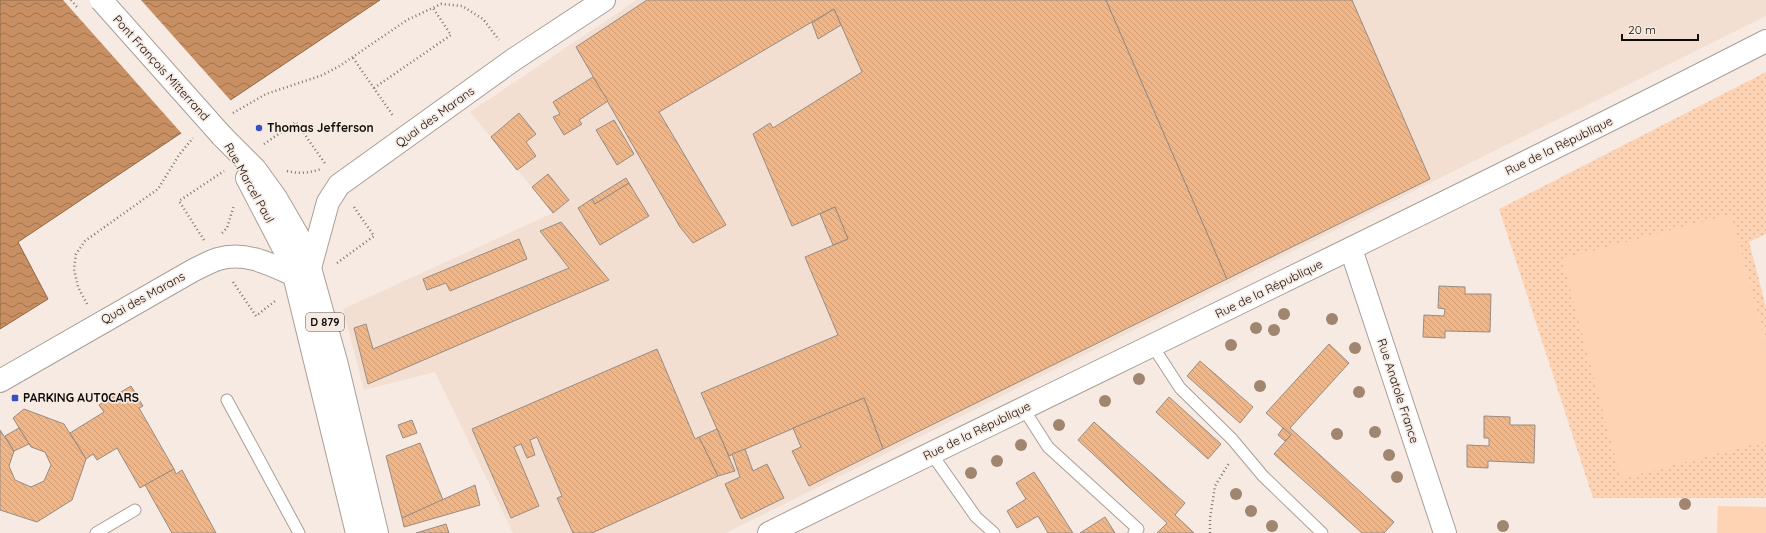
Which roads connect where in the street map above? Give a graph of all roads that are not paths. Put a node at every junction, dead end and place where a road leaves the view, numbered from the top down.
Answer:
1 (101, 0) edge
2 (604, 0) edge
3 (1766, 41) edge
4 (222, 136) joint
5 (1351, 249) junction
6 (302, 272) junction
7 (1152, 345) junction
8 (0, 381) edge
9 (227, 400) dead end
10 (1023, 408) junction
11 (931, 453) junction
12 (135, 510) dead end
13 (96, 533) edge
14 (300, 533) edge
15 (357, 533) edge
16 (377, 533) edge
17 (769, 533) edge
18 (994, 533) edge
19 (1134, 533) edge
20 (1322, 533) edge
21 (1445, 533) edge

1 - 4 street, Pont François Mitterrand / D 879, bridge
2 - 6 street, Quai des Marans
3 - 5 street, Rue de la République
4 - 6 street, Rue Marcel Paul / D 879
5 - 7 street, Rue de la République
5 - 21 street, Rue Anatole France
6 - 8 street, Quai des Marans
6 - 15 street, Rue Marcel Paul / D 879
6 - 16 street, Rue Marcel Paul / D 879
7 - 10 street, Rue de la République
7 - 20 lane
9 - 14 lane
10 - 11 street, Rue de la République
10 - 19 lane
11 - 17 street, Rue de la République
11 - 18 lane
12 - 13 lane

